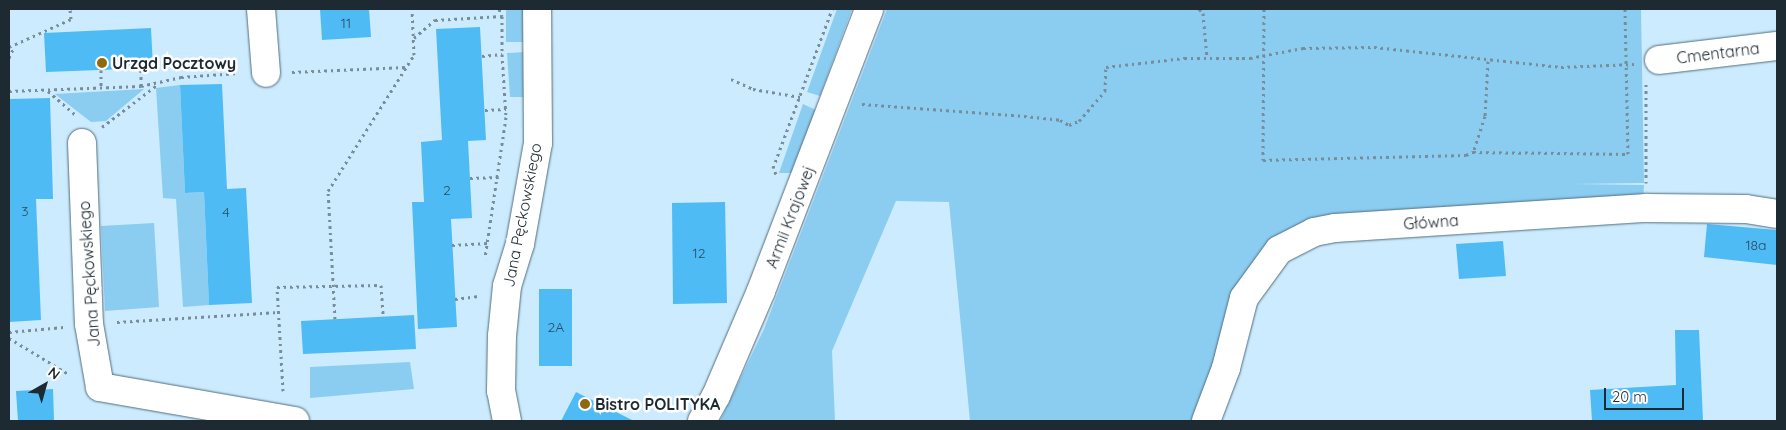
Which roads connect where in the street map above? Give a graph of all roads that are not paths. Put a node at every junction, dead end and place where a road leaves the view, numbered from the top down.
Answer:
1 (262, 9) edge
2 (537, 9) edge
3 (869, 9) edge
4 (1777, 46) edge
5 (1649, 66) road end
6 (266, 73) road end
7 (82, 143) road end
8 (1777, 214) edge
9 (290, 421) edge
10 (507, 421) edge
11 (702, 421) edge
12 (1206, 421) edge

1 - 6 street
2 - 10 street, Jana Pęckowskiego
3 - 11 street, Armii Krajowej
4 - 5 street, Cmentarna
7 - 9 street, Jana Pęckowskiego
8 - 12 street, Główna

